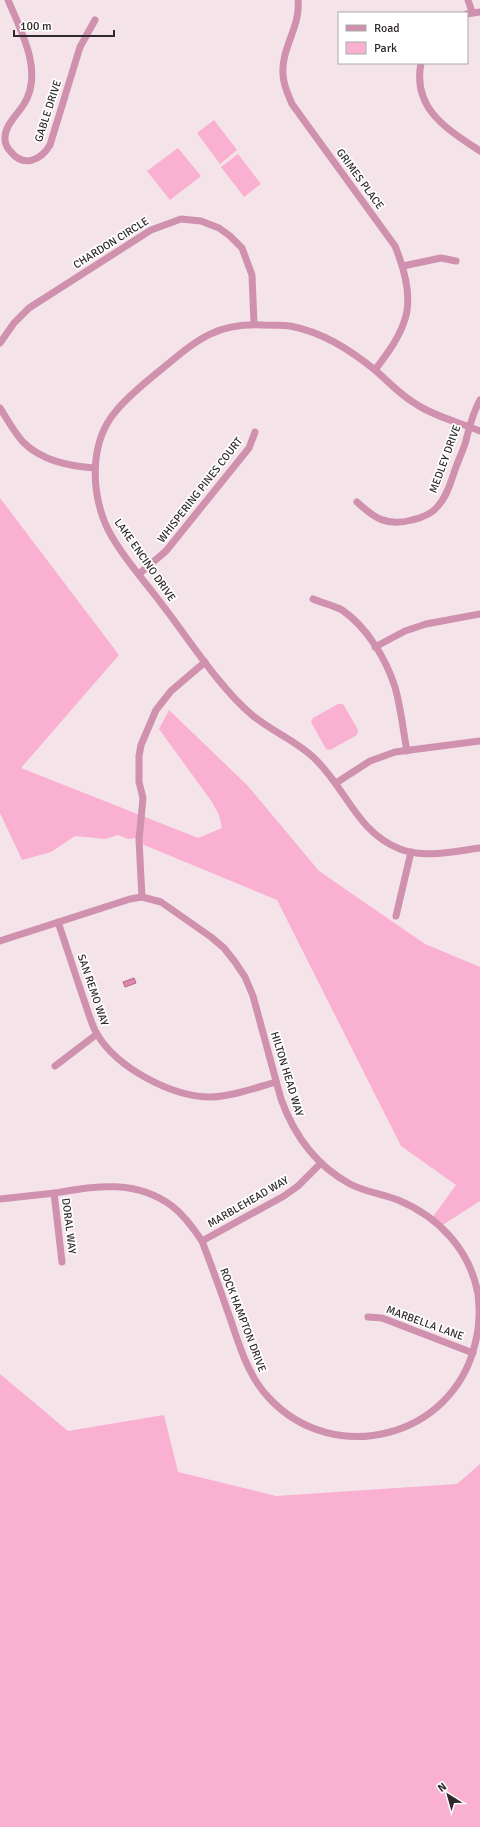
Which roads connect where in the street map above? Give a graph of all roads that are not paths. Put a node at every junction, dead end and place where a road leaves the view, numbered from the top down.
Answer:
1 (8, 0) edge
2 (298, 0) edge
3 (468, 0) edge
4 (480, 12) edge
5 (469, 13) edge
6 (95, 20) dead end
7 (421, 64) edge
8 (480, 151) edge
9 (456, 261) dead end
10 (403, 266) junction
11 (254, 324) junction
12 (0, 343) edge
13 (375, 370) junction
14 (480, 400) edge
15 (0, 408) edge
16 (469, 426) junction
17 (480, 431) edge
18 (255, 432) dead end
19 (95, 468) junction
20 (357, 502) dead end
21 (139, 574) junction
22 (313, 599) dead end
23 (480, 614) edge
24 (375, 647) junction
25 (205, 662) junction
26 (480, 741) edge
27 (407, 751) junction
28 (336, 783) junction
29 (480, 848) edge
30 (411, 852) junction
31 (142, 897) junction
32 (396, 916) dead end
33 (58, 922) junction
34 (0, 941) edge
35 (97, 1034) junction
36 (55, 1066) dead end
37 (276, 1082) junction
38 (320, 1163) junction
39 (54, 1193) junction
40 (0, 1199) edge
41 (202, 1241) junction
42 (62, 1262) dead end
43 (368, 1317) dead end
44 (473, 1353) junction

1 - 6 street, GABLE DRIVE
2 - 10 street, GRIMES PLACE
3 - 5 street
4 - 5 street
7 - 8 street
9 - 10 street
10 - 13 street, GRIMES PLACE
11 - 12 street, CHARDON CIRCLE
11 - 13 street, LAKE ENCINO DRIVE
11 - 19 street, LAKE ENCINO DRIVE
13 - 16 street, LAKE ENCINO DRIVE
14 - 16 street, MEDLEY DRIVE
15 - 19 street
16 - 17 street, LAKE ENCINO DRIVE
16 - 20 street, MEDLEY DRIVE
18 - 21 street, WHISPERING PINES COURT
19 - 21 street, LAKE ENCINO DRIVE
21 - 25 street, LAKE ENCINO DRIVE
22 - 24 street
23 - 24 street
24 - 27 street
25 - 28 street, LAKE ENCINO DRIVE
25 - 31 street
26 - 27 street
27 - 28 street
28 - 30 street, LAKE ENCINO DRIVE
29 - 30 street, LAKE ENCINO DRIVE
30 - 32 street
31 - 33 street, HILTON HEAD WAY
31 - 37 street, HILTON HEAD WAY
33 - 34 street, HILTON HEAD WAY
33 - 35 street, SAN REMO WAY
35 - 36 street
35 - 37 street, SAN REMO WAY
37 - 38 street, HILTON HEAD WAY
38 - 41 street, MARBLEHEAD WAY
38 - 44 street, HILTON HEAD WAY
39 - 40 street, ROCK HAMPTON DRIVE
39 - 41 street, ROCK HAMPTON DRIVE
39 - 42 street, DORAL WAY
41 - 44 street, ROCK HAMPTON DRIVE
43 - 44 street, MARBELLA LANE

